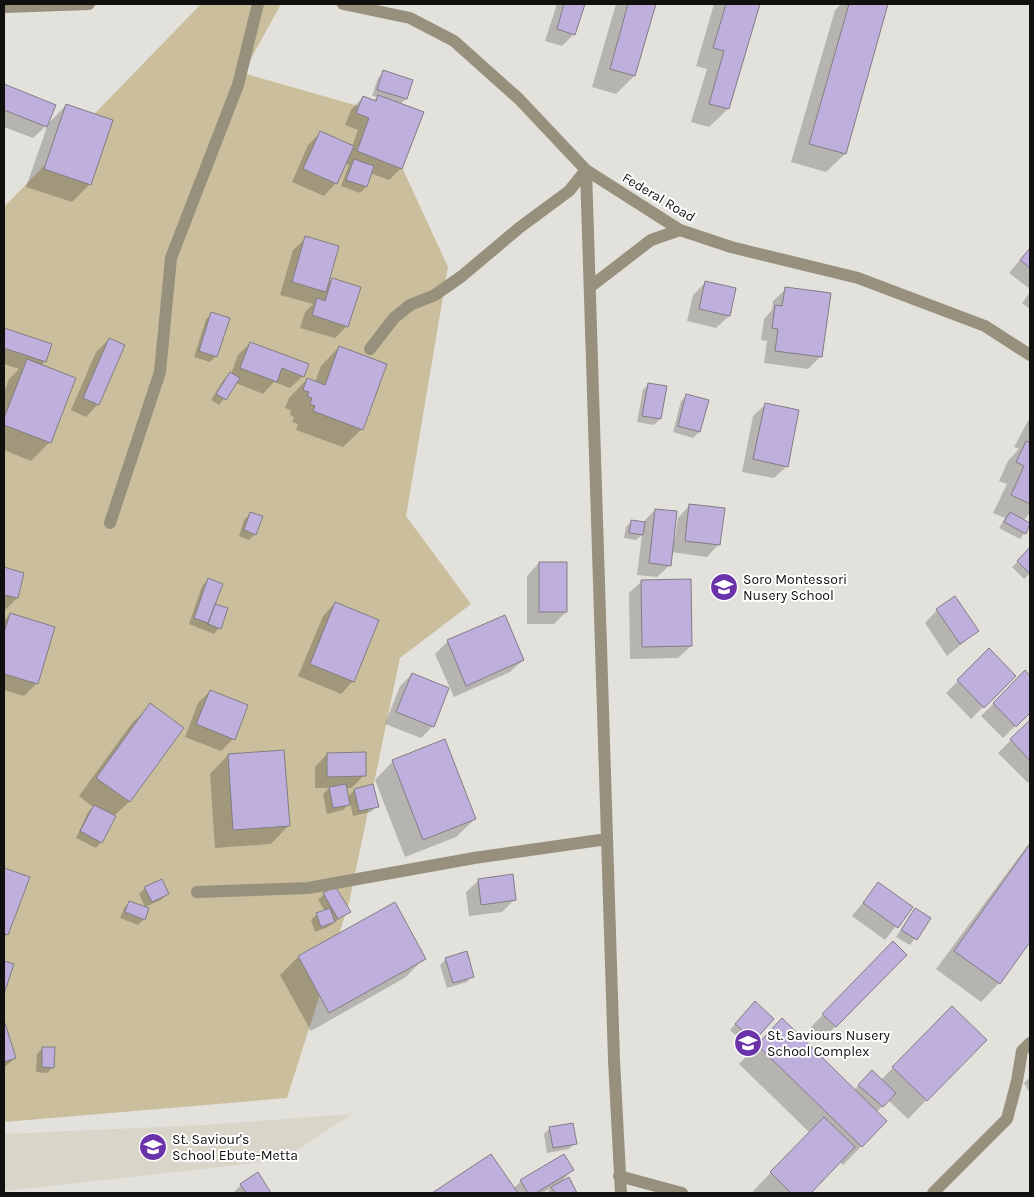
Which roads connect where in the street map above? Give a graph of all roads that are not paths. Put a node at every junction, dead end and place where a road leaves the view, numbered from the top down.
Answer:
1 (89, 4) edge
2 (258, 4) edge
3 (343, 4) edge
4 (4, 7) edge
5 (586, 170) junction
6 (680, 230) junction
7 (590, 287) junction
8 (370, 349) dead end
9 (1030, 355) edge
10 (110, 523) dead end
11 (607, 839) junction
12 (197, 892) dead end
13 (1030, 1043) edge
14 (619, 1176) junction
15 (621, 1193) edge
16 (682, 1193) edge
17 (933, 1193) edge

1 - 4 street
2 - 10 street
3 - 5 street, Federal Road
5 - 6 street, Federal Road
5 - 7 street
5 - 8 street
6 - 7 street
6 - 9 street, Federal Road
7 - 11 street
11 - 12 street
11 - 14 street
13 - 17 street
14 - 15 street
14 - 16 street

